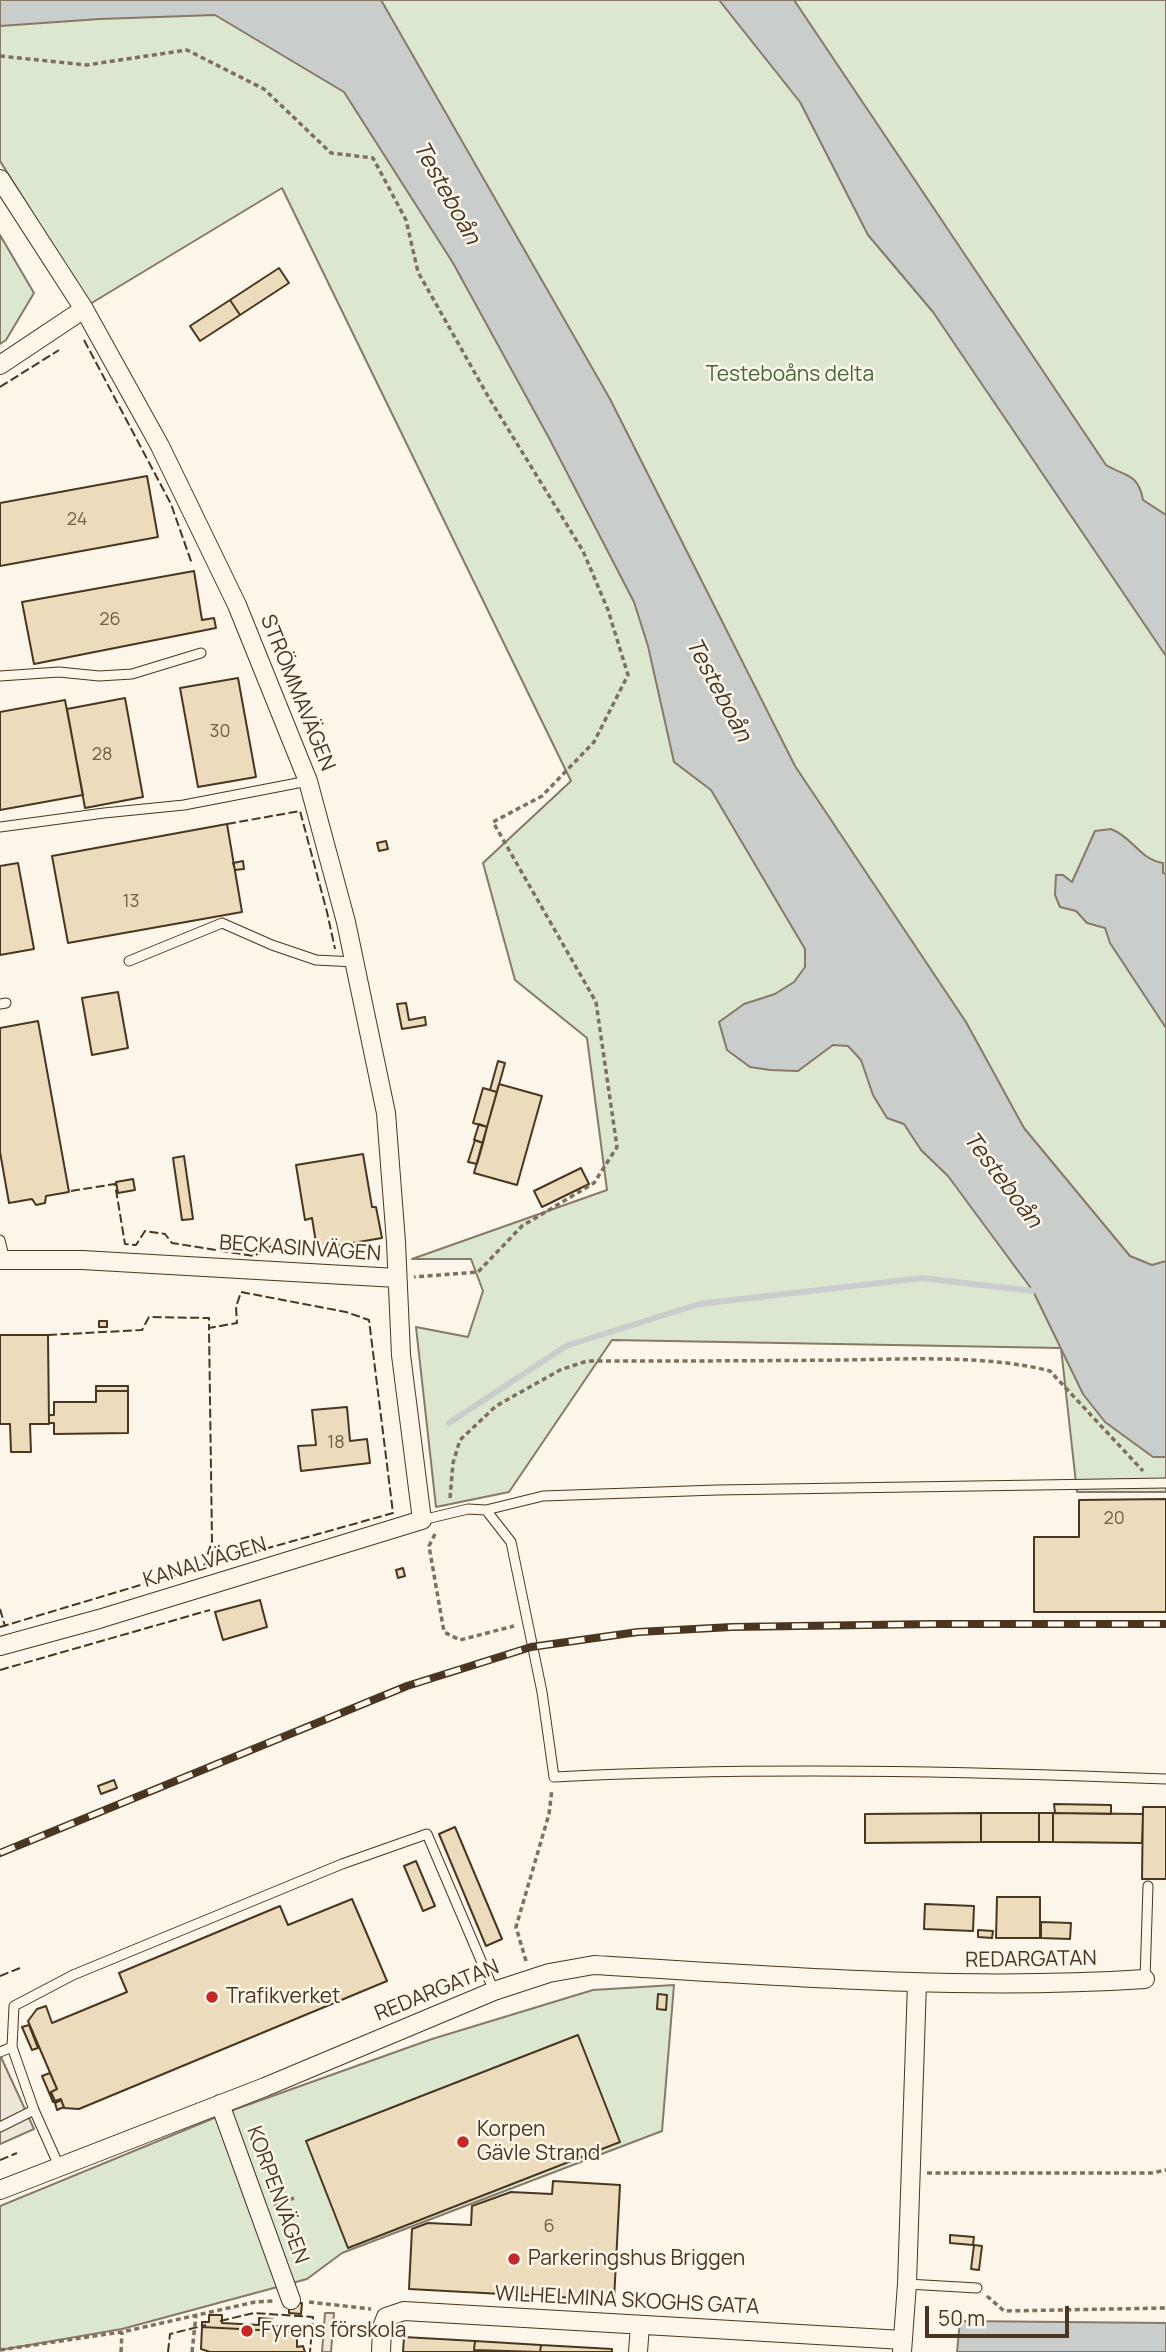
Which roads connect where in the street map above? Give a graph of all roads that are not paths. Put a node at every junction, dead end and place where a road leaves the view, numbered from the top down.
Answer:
1 (0, 179) edge
2 (84, 309) junction
3 (0, 365) edge
4 (201, 653) dead end
5 (0, 676) edge
6 (308, 781) junction
7 (0, 827) edge
8 (130, 961) dead end
9 (355, 962) junction
10 (0, 1240) edge
11 (2, 1260) edge
12 (397, 1278) junction
13 (1166, 1483) edge
14 (486, 1510) junction
15 (422, 1520) junction
16 (0, 1646) edge
17 (1166, 1779) edge
18 (1148, 1886) dead end
19 (1144, 1979) joint
20 (918, 1983) junction
21 (494, 1991) junction
22 (12, 2047) junction
23 (0, 2052) edge
24 (220, 2104) junction
25 (34, 2110) junction
26 (0, 2127) edge
27 (59, 2166) junction
28 (0, 2190) edge
29 (907, 2284) junction
30 (977, 2288) road end
31 (291, 2300) road end
32 (640, 2325) junction
33 (902, 2346) edge
34 (381, 2352) edge
35 (638, 2352) edge

1 - 2 street, STRÖMMAVÄGEN
2 - 3 street
2 - 6 street, STRÖMMAVÄGEN
4 - 5 lane
6 - 7 lane
6 - 9 street, STRÖMMAVÄGEN
8 - 9 lane
9 - 12 street, STRÖMMAVÄGEN
10 - 11 lane
11 - 12 street, BECKASINVÄGEN
12 - 15 street, BECKASINVÄGEN
13 - 14 lane
14 - 15 lane
14 - 17 lane
15 - 16 street, KANALVÄGEN
18 - 19 lane
19 - 20 street, REDARGATAN
20 - 21 street, REDARGATAN
20 - 29 street
21 - 22 lane
21 - 24 street, REDARGATAN
22 - 23 lane
22 - 25 lane
24 - 27 street, REDARGATAN
24 - 31 street, KORPENVÄGEN
25 - 26 lane
25 - 27 lane
27 - 28 street, REDARGATAN
29 - 30 lane
29 - 33 street
32 - 33 street, WILHELMINA SKOGHS GATA
32 - 34 street, WILHELMINA SKOGHS GATA
32 - 35 street

